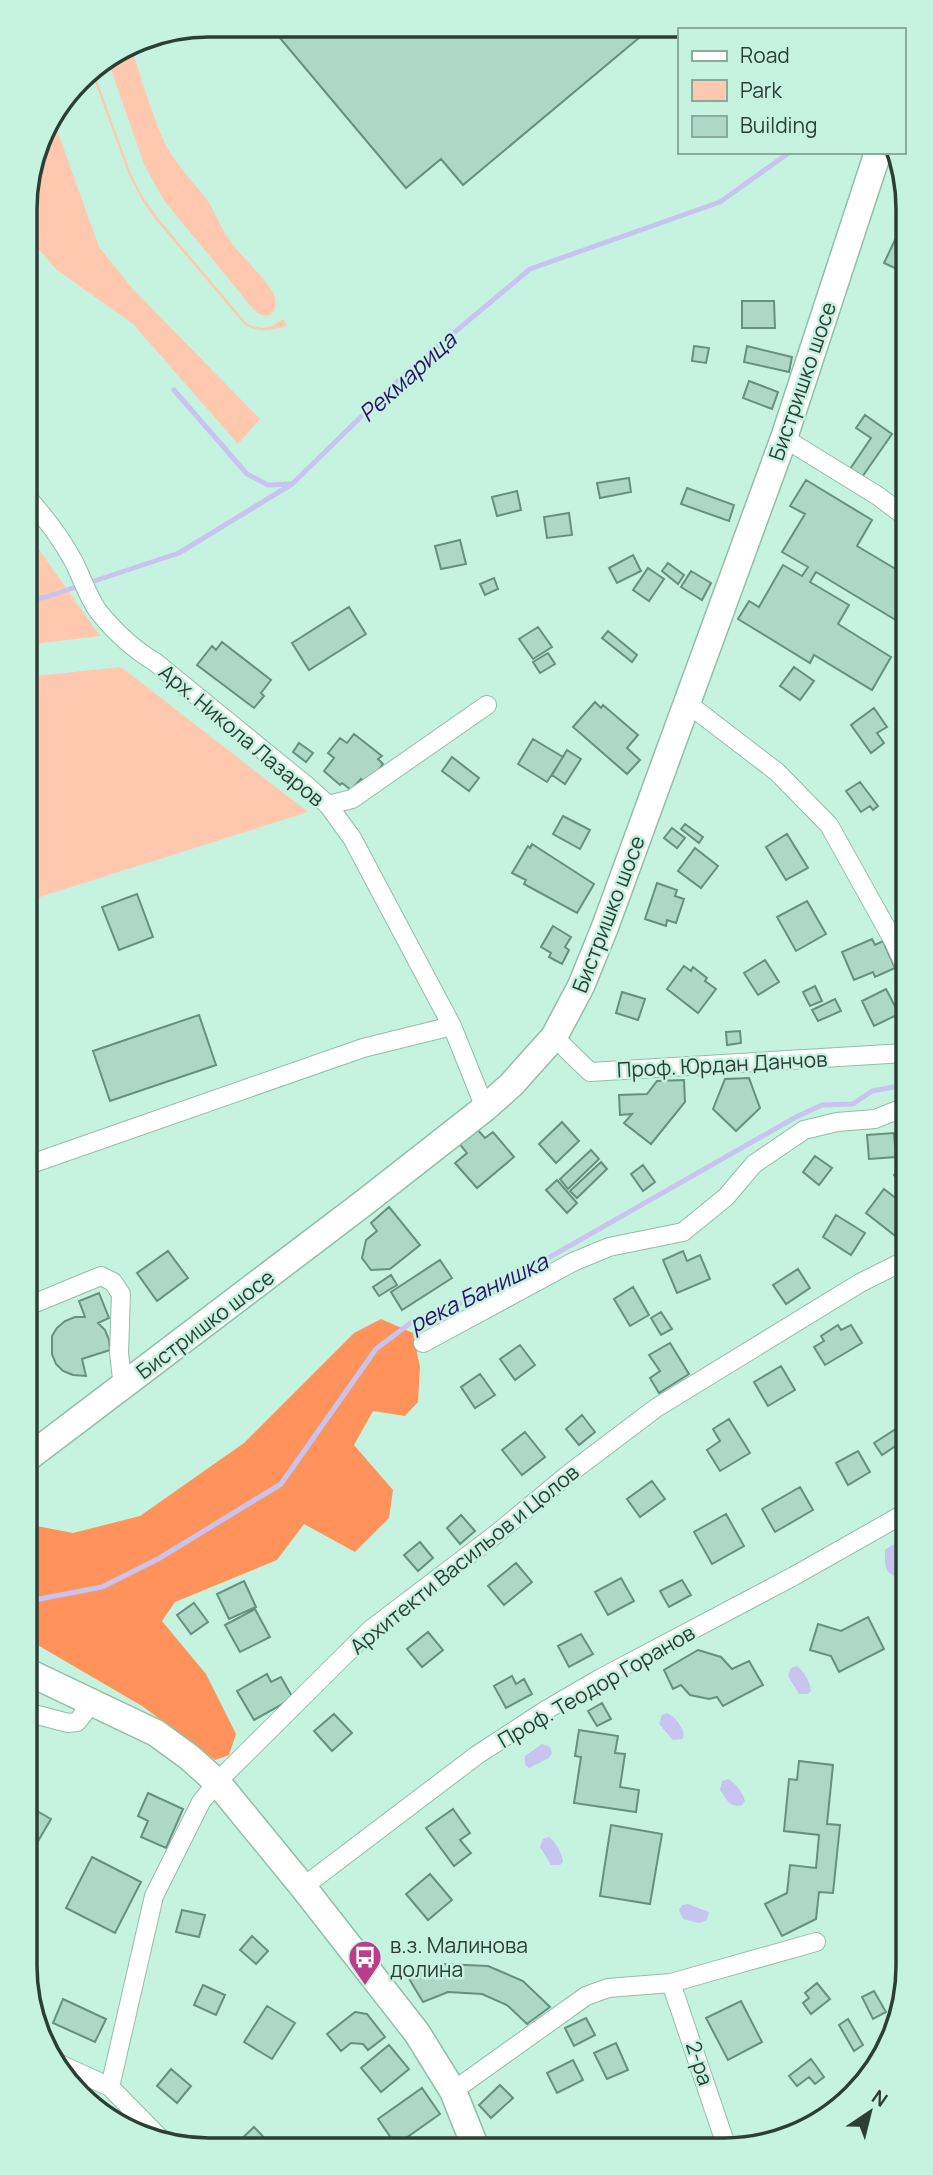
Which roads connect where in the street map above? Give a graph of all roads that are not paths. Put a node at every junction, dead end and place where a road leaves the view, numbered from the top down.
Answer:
1 (877, 154) edge
2 (784, 438) junction
3 (37, 508) edge
4 (896, 509) edge
5 (687, 703) junction
6 (486, 705) dead end
7 (328, 805) junction
8 (896, 947) edge
9 (452, 1026) junction
10 (554, 1037) junction
11 (896, 1054) edge
12 (485, 1108) junction
13 (896, 1109) edge
14 (37, 1162) edge
15 (896, 1265) edge
16 (37, 1302) edge
17 (423, 1343) dead end
18 (123, 1387) junction
19 (37, 1451) edge
20 (896, 1518) edge
21 (37, 1676) edge
22 (92, 1703) junction
23 (37, 1715) edge
24 (217, 1782) junction
25 (303, 1887) junction
26 (816, 1942) dead end
27 (671, 1983) junction
28 (71, 2069) edge
29 (110, 2087) junction
30 (453, 2091) junction
31 (150, 2128) edge
32 (472, 2138) edge
33 (724, 2138) edge

1 - 2 street, Бистришко шосе
2 - 4 street
2 - 5 street, Бистришко шосе
3 - 7 street, Арх. Никола Лазаров
5 - 8 street
5 - 10 street, Бистришко шосе
6 - 7 street
7 - 9 street, Арх. Никола Лазаров
9 - 12 street, Арх. Никола Лазаров
9 - 14 street
10 - 11 street, Проф. Юрдан Данчов
10 - 12 street, Бистришко шосе
12 - 18 street, Бистришко шосе
13 - 17 street
15 - 24 street, Архитекти Васильов и Цолов
16 - 18 street
18 - 19 street, Бистришко шосе
20 - 25 street, Проф. Теодор Горанов
21 - 22 street
22 - 23 street
22 - 24 street
24 - 25 street
24 - 29 street, Архитекти Васильов и Цолов
25 - 30 street
26 - 27 street
27 - 30 street
27 - 33 street, 2-ра
28 - 29 street
29 - 31 street
30 - 32 street

